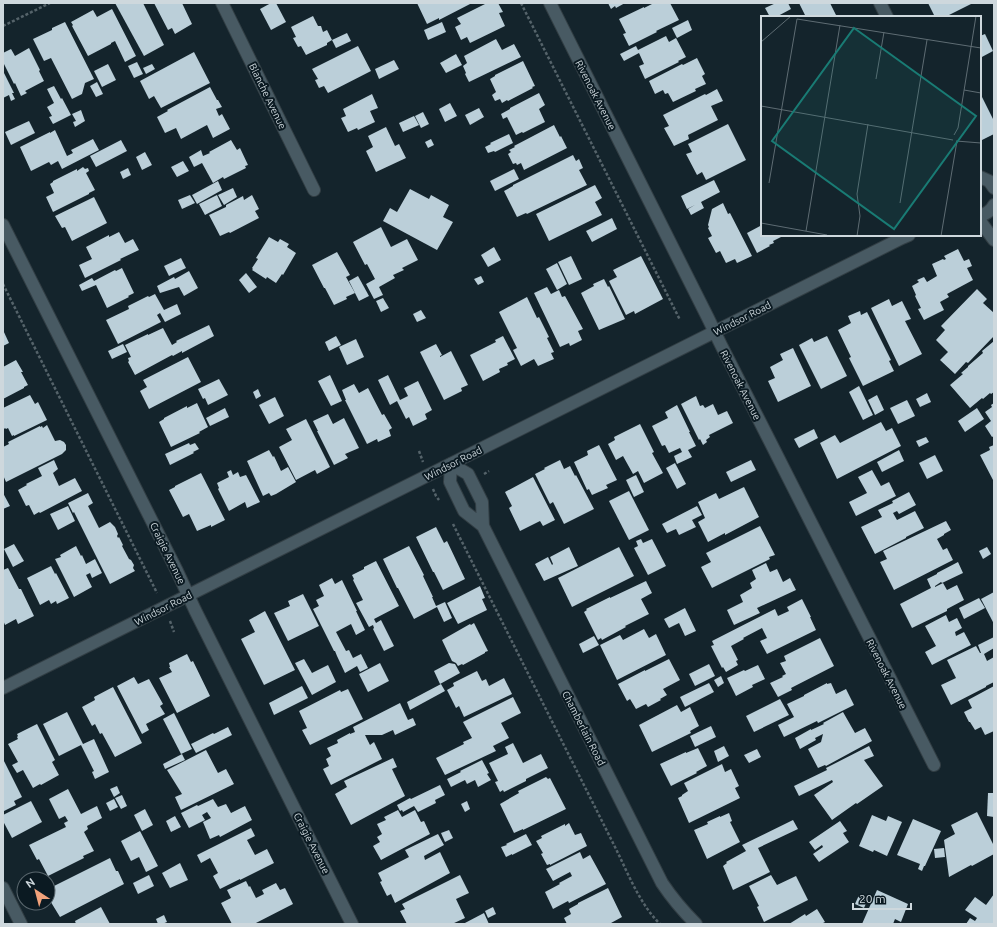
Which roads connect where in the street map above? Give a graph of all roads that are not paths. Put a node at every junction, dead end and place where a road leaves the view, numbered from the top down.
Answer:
1 (222, 3) edge
2 (550, 3) edge
3 (880, 3) edge
4 (886, 16) edge
5 (314, 190) dead end
6 (993, 212) edge
7 (981, 216) edge
8 (981, 222) edge
9 (3, 225) edge
10 (905, 236) edge
11 (994, 240) edge
12 (714, 332) junction
13 (452, 464) junction
14 (483, 526) junction
15 (188, 595) junction
16 (3, 688) edge
17 (934, 765) dead end
18 (3, 888) edge
19 (21, 924) edge
20 (352, 924) edge
21 (696, 924) edge

1 - 5 street, Blanche Avenue
2 - 12 street, Rivenoak Avenue
3 - 4 street
6 - 7 street
8 - 11 street
9 - 15 street, Craigie Avenue
10 - 12 street, Windsor Road
12 - 13 street, Windsor Road
12 - 17 street, Rivenoak Avenue
13 - 14 street, Chamberlain Road
13 - 14 street, Chamberlain Road
13 - 15 street, Windsor Road
14 - 21 street, Chamberlain Road
15 - 16 street, Windsor Road
15 - 20 street, Craigie Avenue
18 - 19 street

